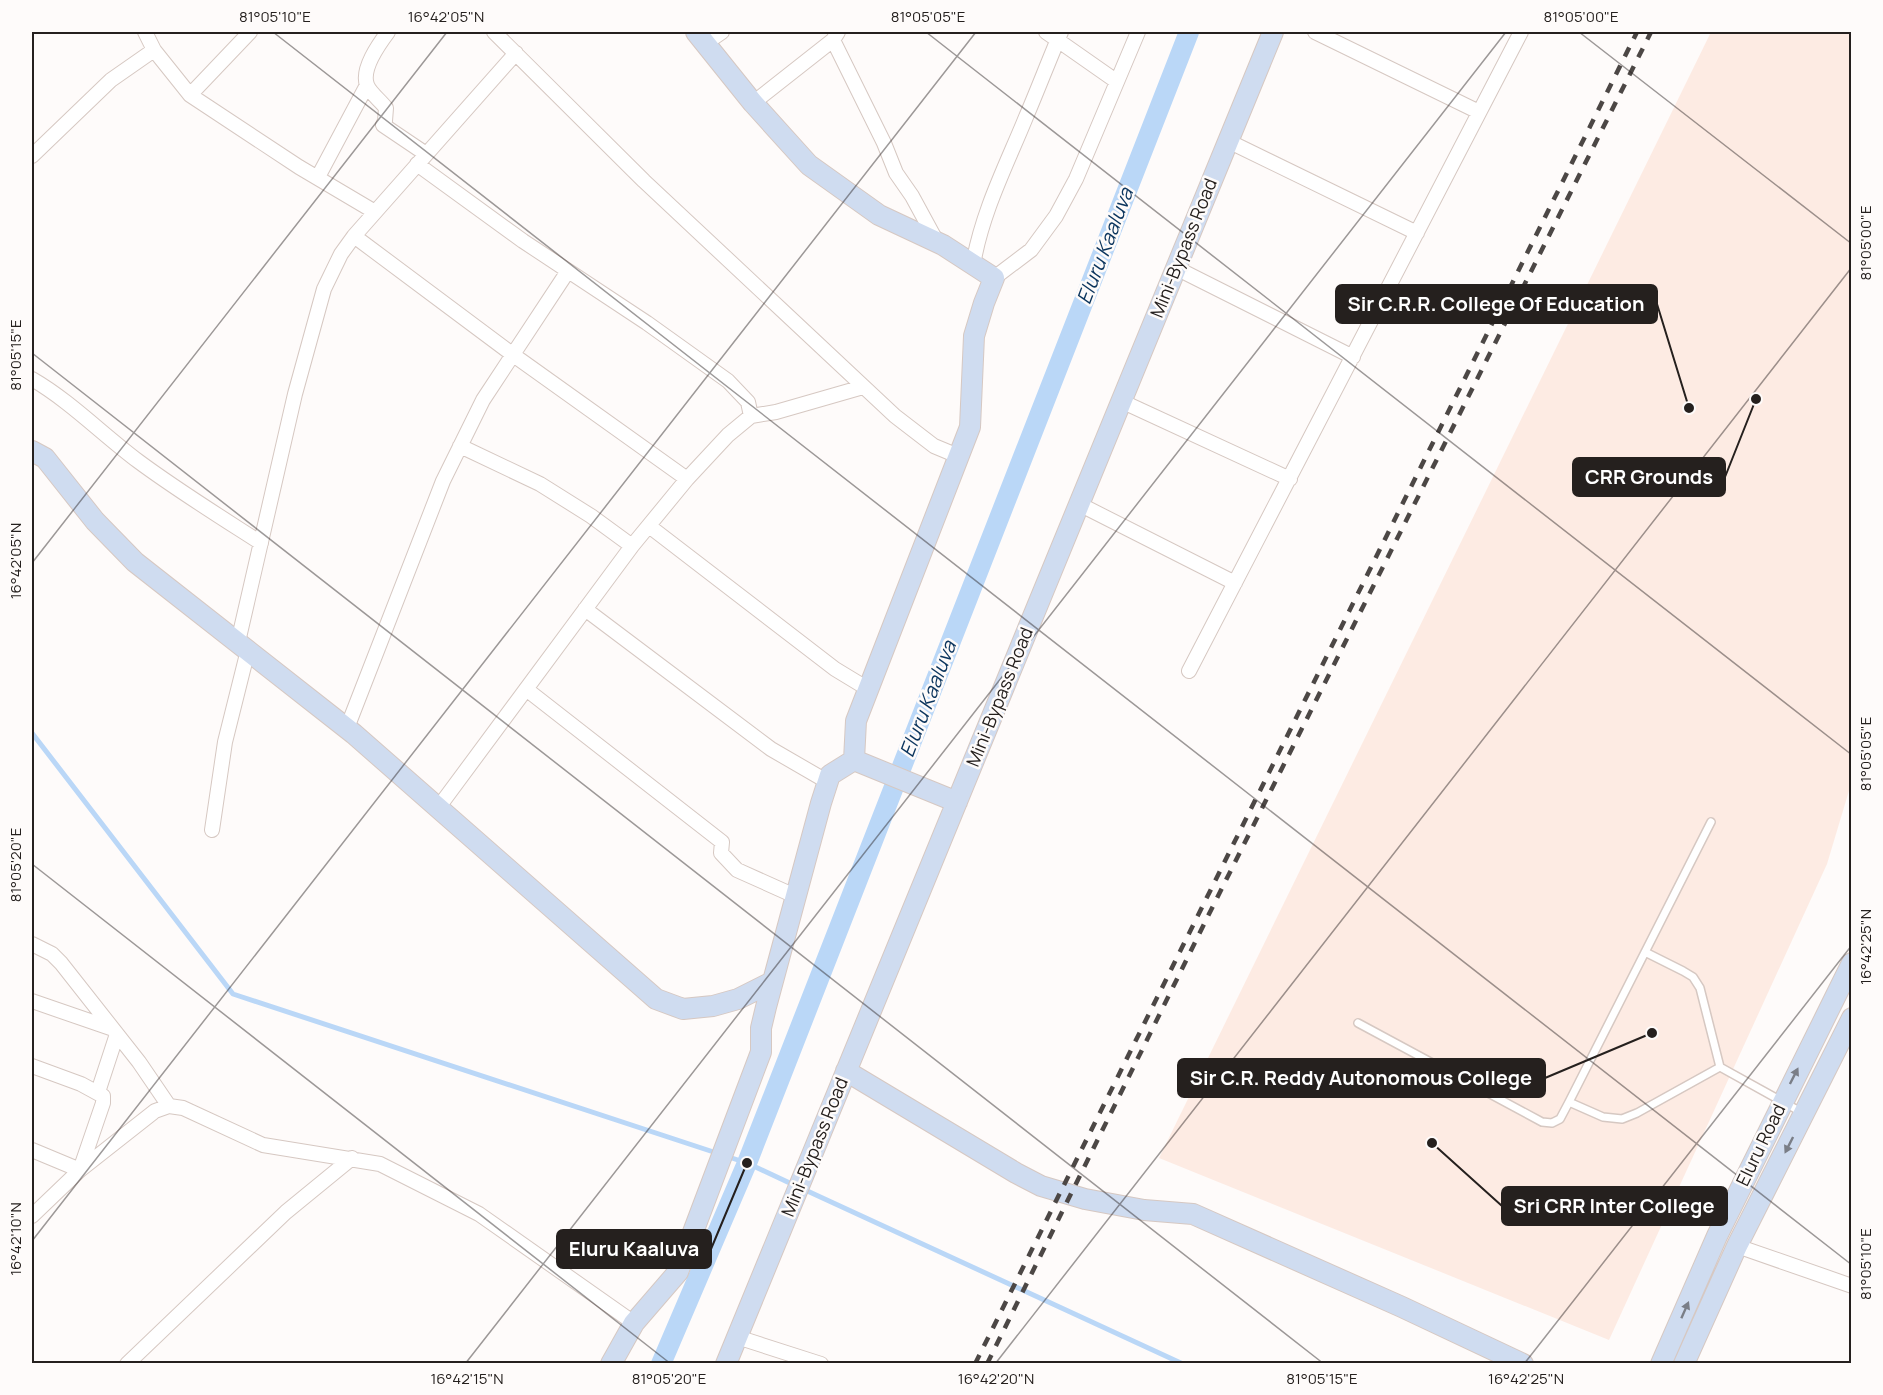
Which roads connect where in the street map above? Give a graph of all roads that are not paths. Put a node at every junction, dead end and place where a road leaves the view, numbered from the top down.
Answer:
1 (145, 32) edge
2 (250, 32) edge
3 (388, 32) edge
4 (494, 32) edge
5 (722, 32) edge
6 (1137, 32) edge
7 (1273, 32) edge
8 (1315, 32) edge
9 (1521, 32) edge
10 (1054, 34) edge
11 (836, 36) edge
12 (701, 38) edge
13 (154, 50) junction
14 (516, 53) junction
15 (1116, 81) junction
16 (367, 85) junction
17 (190, 95) junction
18 (753, 103) junction
19 (1479, 112) junction
20 (1228, 141) junction
21 (32, 156) edge
22 (422, 159) junction
23 (318, 177) junction
24 (375, 212) junction
25 (1417, 233) junction
26 (354, 236) junction
27 (937, 242) junction
28 (974, 265) junction
29 (1176, 268) junction
30 (568, 271) junction
31 (994, 278) junction
32 (512, 354) junction
33 (1353, 357) junction
34 (32, 379) edge
35 (863, 387) junction
36 (1121, 401) junction
37 (751, 416) junction
38 (460, 446) junction
39 (32, 451) edge
40 (958, 456) junction
41 (687, 479) junction
42 (1290, 479) junction
43 (1079, 504) junction
44 (649, 526) junction
45 (261, 543) junction
46 (632, 546) junction
47 (1235, 584) junction
48 (585, 609) junction
49 (243, 646) junction
50 (1189, 672) dead end
51 (526, 689) junction
52 (868, 689) junction
53 (347, 728) junction
54 (854, 760) junction
55 (828, 782) junction
56 (957, 802) junction
57 (438, 808) junction
58 (1711, 822) dead end
59 (212, 830) dead end
60 (795, 896) junction
61 (32, 944) edge
62 (1645, 952) junction
63 (1851, 963) edge
64 (772, 982) junction
65 (32, 1000) edge
66 (1851, 1018) edge
67 (1358, 1023) dead end
68 (115, 1032) junction
69 (32, 1066) edge
70 (1720, 1067) junction
71 (845, 1075) junction
72 (98, 1092) junction
73 (1569, 1101) junction
74 (1781, 1102) junction
75 (169, 1106) junction
76 (1805, 1114) junction
77 (32, 1150) edge
78 (352, 1158) junction
79 (80, 1170) junction
80 (32, 1216) edge
81 (1737, 1246) junction
82 (1851, 1286) edge
83 (634, 1323) junction
84 (737, 1337) junction
85 (1685, 1363) edge
86 (127, 1364) edge
87 (611, 1364) edge
88 (726, 1364) edge
89 (821, 1364) edge
90 (1523, 1364) edge
91 (1661, 1364) edge

1 - 13 street
2 - 17 street
3 - 16 street
4 - 14 street
5 - 12 street
6 - 15 street
7 - 20 street, Mini-Bypass Road
8 - 19 street
9 - 19 street
10 - 15 street
10 - 28 street
11 - 18 street
11 - 27 street
12 - 18 street
13 - 17 street
13 - 21 street
14 - 22 street
14 - 35 street
15 - 31 street
16 - 22 street
16 - 23 street
17 - 23 street
18 - 27 street
19 - 25 street
20 - 25 street
20 - 29 street, Mini-Bypass Road
22 - 24 street
22 - 30 street
23 - 24 street
24 - 26 street
25 - 33 street
26 - 32 street
26 - 45 street
27 - 28 street
28 - 31 street
29 - 33 street
29 - 36 street, Mini-Bypass Road
30 - 32 street
30 - 37 street
31 - 40 street
32 - 38 street
32 - 41 street
33 - 42 street
34 - 45 street
35 - 37 street
35 - 40 street
36 - 42 street
36 - 43 street, Mini-Bypass Road
37 - 41 street
38 - 46 street
38 - 53 street
39 - 49 street
40 - 52 street
41 - 44 street
42 - 47 street
43 - 47 street
43 - 56 street, Mini-Bypass Road
44 - 46 street
44 - 52 street
45 - 49 street
46 - 48 street
47 - 50 street
48 - 51 street
48 - 55 street
49 - 53 street
49 - 59 street
51 - 57 street
51 - 60 street
52 - 54 street
53 - 57 street
54 - 55 street
54 - 56 street
55 - 60 street
56 - 71 street, Mini-Bypass Road
57 - 64 street
58 - 62 lane
60 - 64 street
61 - 68 street
62 - 70 lane
62 - 73 lane
74 -> 63 street, Eluru Road
64 - 83 street
65 - 68 street
66 - 76 street, Eluru Road
67 - 73 lane
68 - 72 street
68 - 75 street
69 - 72 street
70 - 73 lane
70 - 74 lane
71 - 84 street, Mini-Bypass Road
71 - 90 street
72 - 79 street
74 - 76 lane
91 -> 74 street, Eluru Road
75 - 78 street
75 - 79 street
76 -> 81 street, Eluru Road
77 - 79 street
78 - 83 street
78 - 86 street
79 - 80 street
81 - 82 street
81 - 85 street, Eluru Road
83 - 87 street
84 - 88 street, Mini-Bypass Road
84 - 89 street

